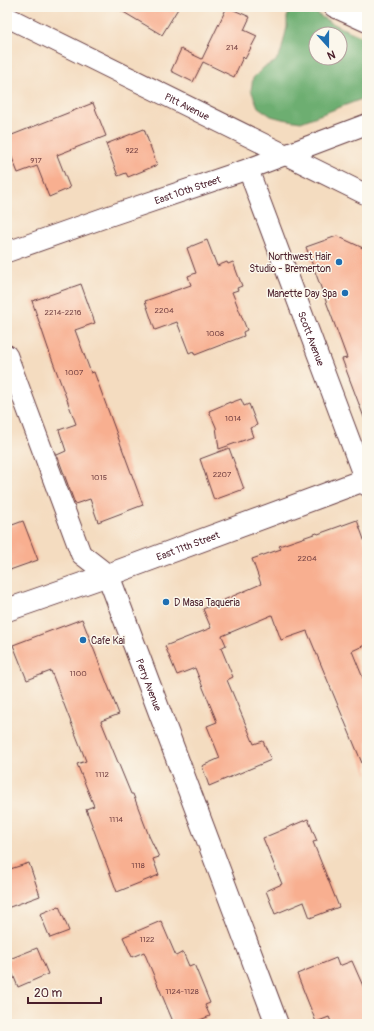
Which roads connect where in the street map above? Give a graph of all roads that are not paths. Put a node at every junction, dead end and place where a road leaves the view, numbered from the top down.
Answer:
1 (334, 7) edge
2 (7, 17) edge
3 (367, 22) edge
4 (367, 124) edge
5 (285, 155) junction
6 (248, 169) junction
7 (367, 195) edge
8 (7, 252) edge
9 (7, 355) edge
10 (366, 482) edge
11 (108, 575) junction
12 (7, 610) edge
13 (277, 1024) edge

1 - 3 street
2 - 5 street, Pitt Avenue
4 - 5 street, East 10th Street
5 - 6 street, East 10th Street
5 - 7 street, Pitt Avenue
6 - 8 street, East 10th Street
6 - 10 street, Scott Avenue
9 - 11 street
10 - 11 main road, East 11th Street
11 - 12 main road, East 11th Street
11 - 13 main road, Perry Avenue

